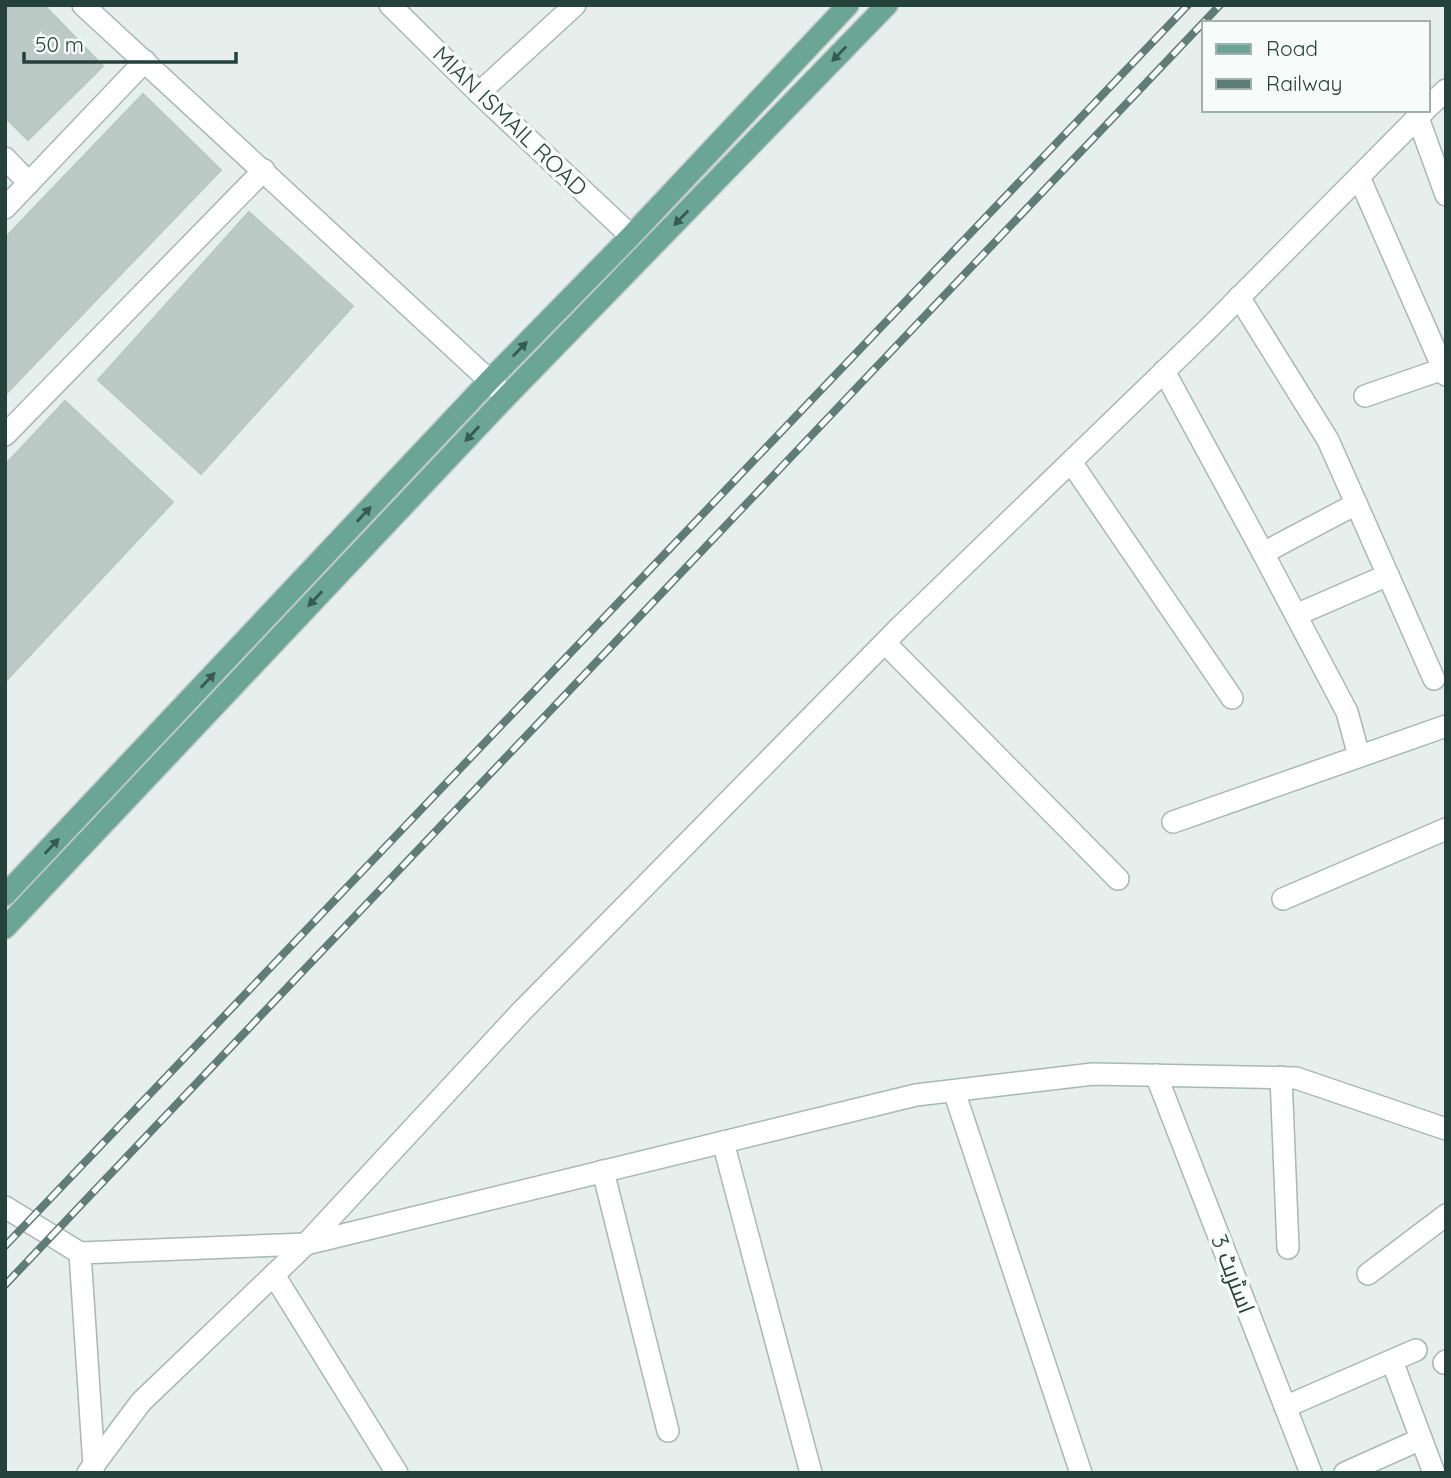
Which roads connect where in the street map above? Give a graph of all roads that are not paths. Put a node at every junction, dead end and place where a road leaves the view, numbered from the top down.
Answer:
1 (83, 5) edge
2 (390, 5) edge
3 (575, 5) edge
4 (848, 5) edge
5 (887, 5) edge
6 (145, 61) junction
7 (1446, 90) edge
8 (479, 93) junction
9 (1430, 106) edge
10 (1424, 112) edge
11 (5, 158) edge
12 (264, 170) junction
13 (1359, 177) junction
14 (29, 183) junction
15 (1446, 195) edge
16 (5, 208) edge
17 (631, 236) junction
18 (1239, 297) junction
19 (1164, 371) junction
20 (1445, 372) edge
21 (489, 381) junction
22 (1366, 396) dead end
23 (507, 397) junction
24 (5, 435) edge
25 (1071, 462) junction
26 (1356, 504) junction
27 (1263, 554) junction
28 (1388, 575) junction
29 (1296, 615) junction
30 (885, 643) junction
31 (1434, 679) dead end
32 (1232, 698) dead end
33 (1446, 726) edge
34 (1359, 757) junction
35 (1173, 822) dead end
36 (1446, 830) edge
37 (1118, 879) dead end
38 (5, 895) edge
39 (1283, 899) dead end
40 (5, 928) edge
41 (1156, 1075) junction
42 (1281, 1077) junction
43 (954, 1091) junction
44 (1446, 1129) edge
45 (723, 1142) junction
46 (603, 1171) junction
47 (5, 1207) edge
48 (1446, 1215) edge
49 (306, 1244) junction
50 (1288, 1248) dead end
51 (80, 1253) junction
52 (1368, 1274) dead end
53 (274, 1275) junction
54 (1416, 1350) dead end
55 (1392, 1360) junction
56 (1285, 1407) junction
57 (668, 1431) dead end
58 (1421, 1439) junction
59 (91, 1469) edge
60 (397, 1473) edge
61 (811, 1473) edge
62 (1082, 1473) edge
63 (1311, 1473) edge
64 (1345, 1473) edge
65 (1434, 1473) edge

1 - 6 street
2 - 8 street, MIAN ISMAIL ROAD
3 - 8 street
4 - 17 main road
5 -> 23 main road
6 - 12 street
6 - 14 street
7 - 9 street
8 - 17 street, MIAN ISMAIL ROAD
10 - 13 street
10 - 15 street
11 - 14 street
12 - 21 street
12 - 24 street
13 - 18 street
13 - 20 street
14 - 16 street
21 -> 17 main road
18 - 19 street
18 - 26 street
19 - 25 street
19 - 27 street
20 - 22 street
21 - 23 street
38 -> 21 main road
23 -> 40 main road
25 - 30 street
25 - 32 street
26 - 27 street
26 - 28 street
27 - 29 street
28 - 29 street
28 - 31 street
29 - 34 street
30 - 37 street
30 - 49 street
33 - 34 street
34 - 35 street
36 - 39 street
41 - 42 street
41 - 43 street
41 - 56 street, اسٹریٹ 3
42 - 44 street
42 - 50 street
43 - 45 street
43 - 62 street
45 - 46 street
45 - 61 street
46 - 49 street
46 - 57 street
47 - 51 street
48 - 52 street
49 - 51 street
49 - 53 street
51 - 59 street
53 - 59 street
53 - 60 street
54 - 55 street
55 - 56 street
55 - 58 street
56 - 63 street, اسٹریٹ 3
58 - 64 street
58 - 65 street

